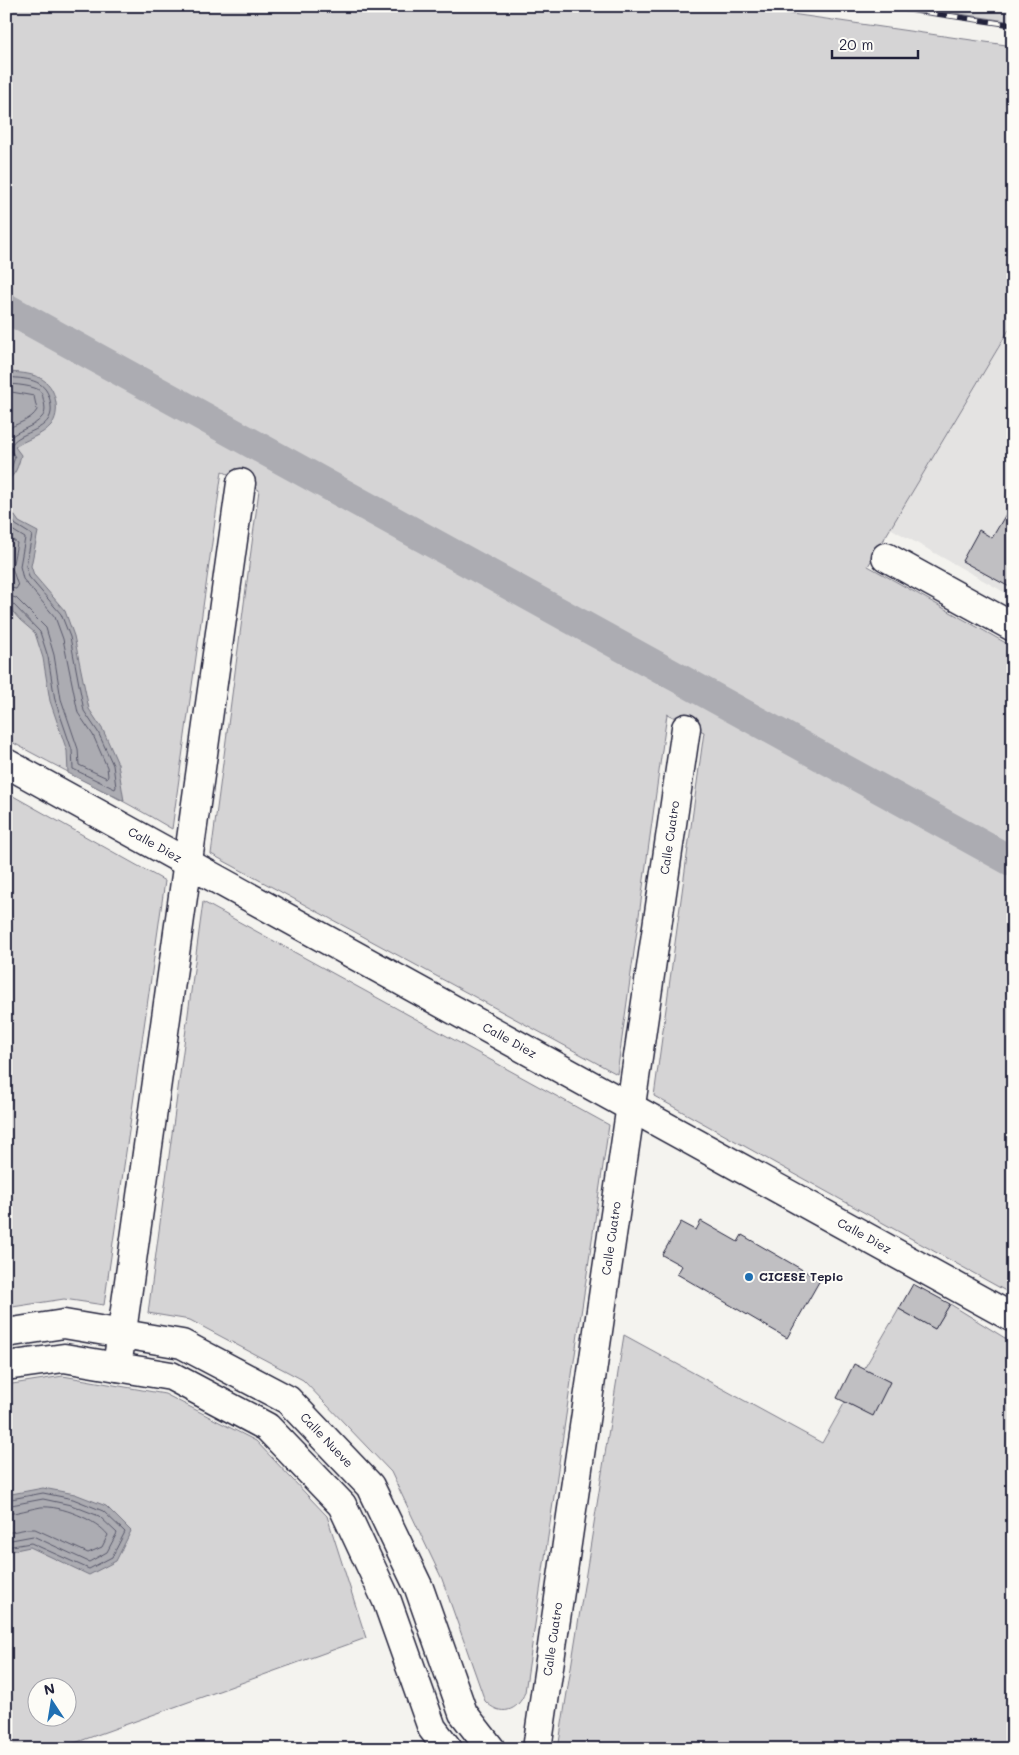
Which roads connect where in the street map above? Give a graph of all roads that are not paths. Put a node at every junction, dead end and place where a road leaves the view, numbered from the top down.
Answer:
1 (241, 483) dead end
2 (886, 557) dead end
3 (1013, 628) edge
4 (686, 728) dead end
5 (6, 763) edge
6 (188, 864) junction
7 (630, 1107) junction
8 (1013, 1318) edge
9 (6, 1333) edge
10 (122, 1334) junction
11 (6, 1366) edge
12 (117, 1367) junction
13 (448, 1749) edge
14 (491, 1749) edge
15 (537, 1749) edge

1 - 6 street
2 - 3 street
4 - 7 street, Calle Cuatro
5 - 6 street, Calle Diez
6 - 7 street, Calle Diez
6 - 10 street
7 - 8 street, Calle Diez
7 - 15 street, Calle Cuatro
9 - 10 street, Calle Nueve
10 - 12 street
10 - 14 street, Calle Nueve
11 - 12 street
12 - 13 street

